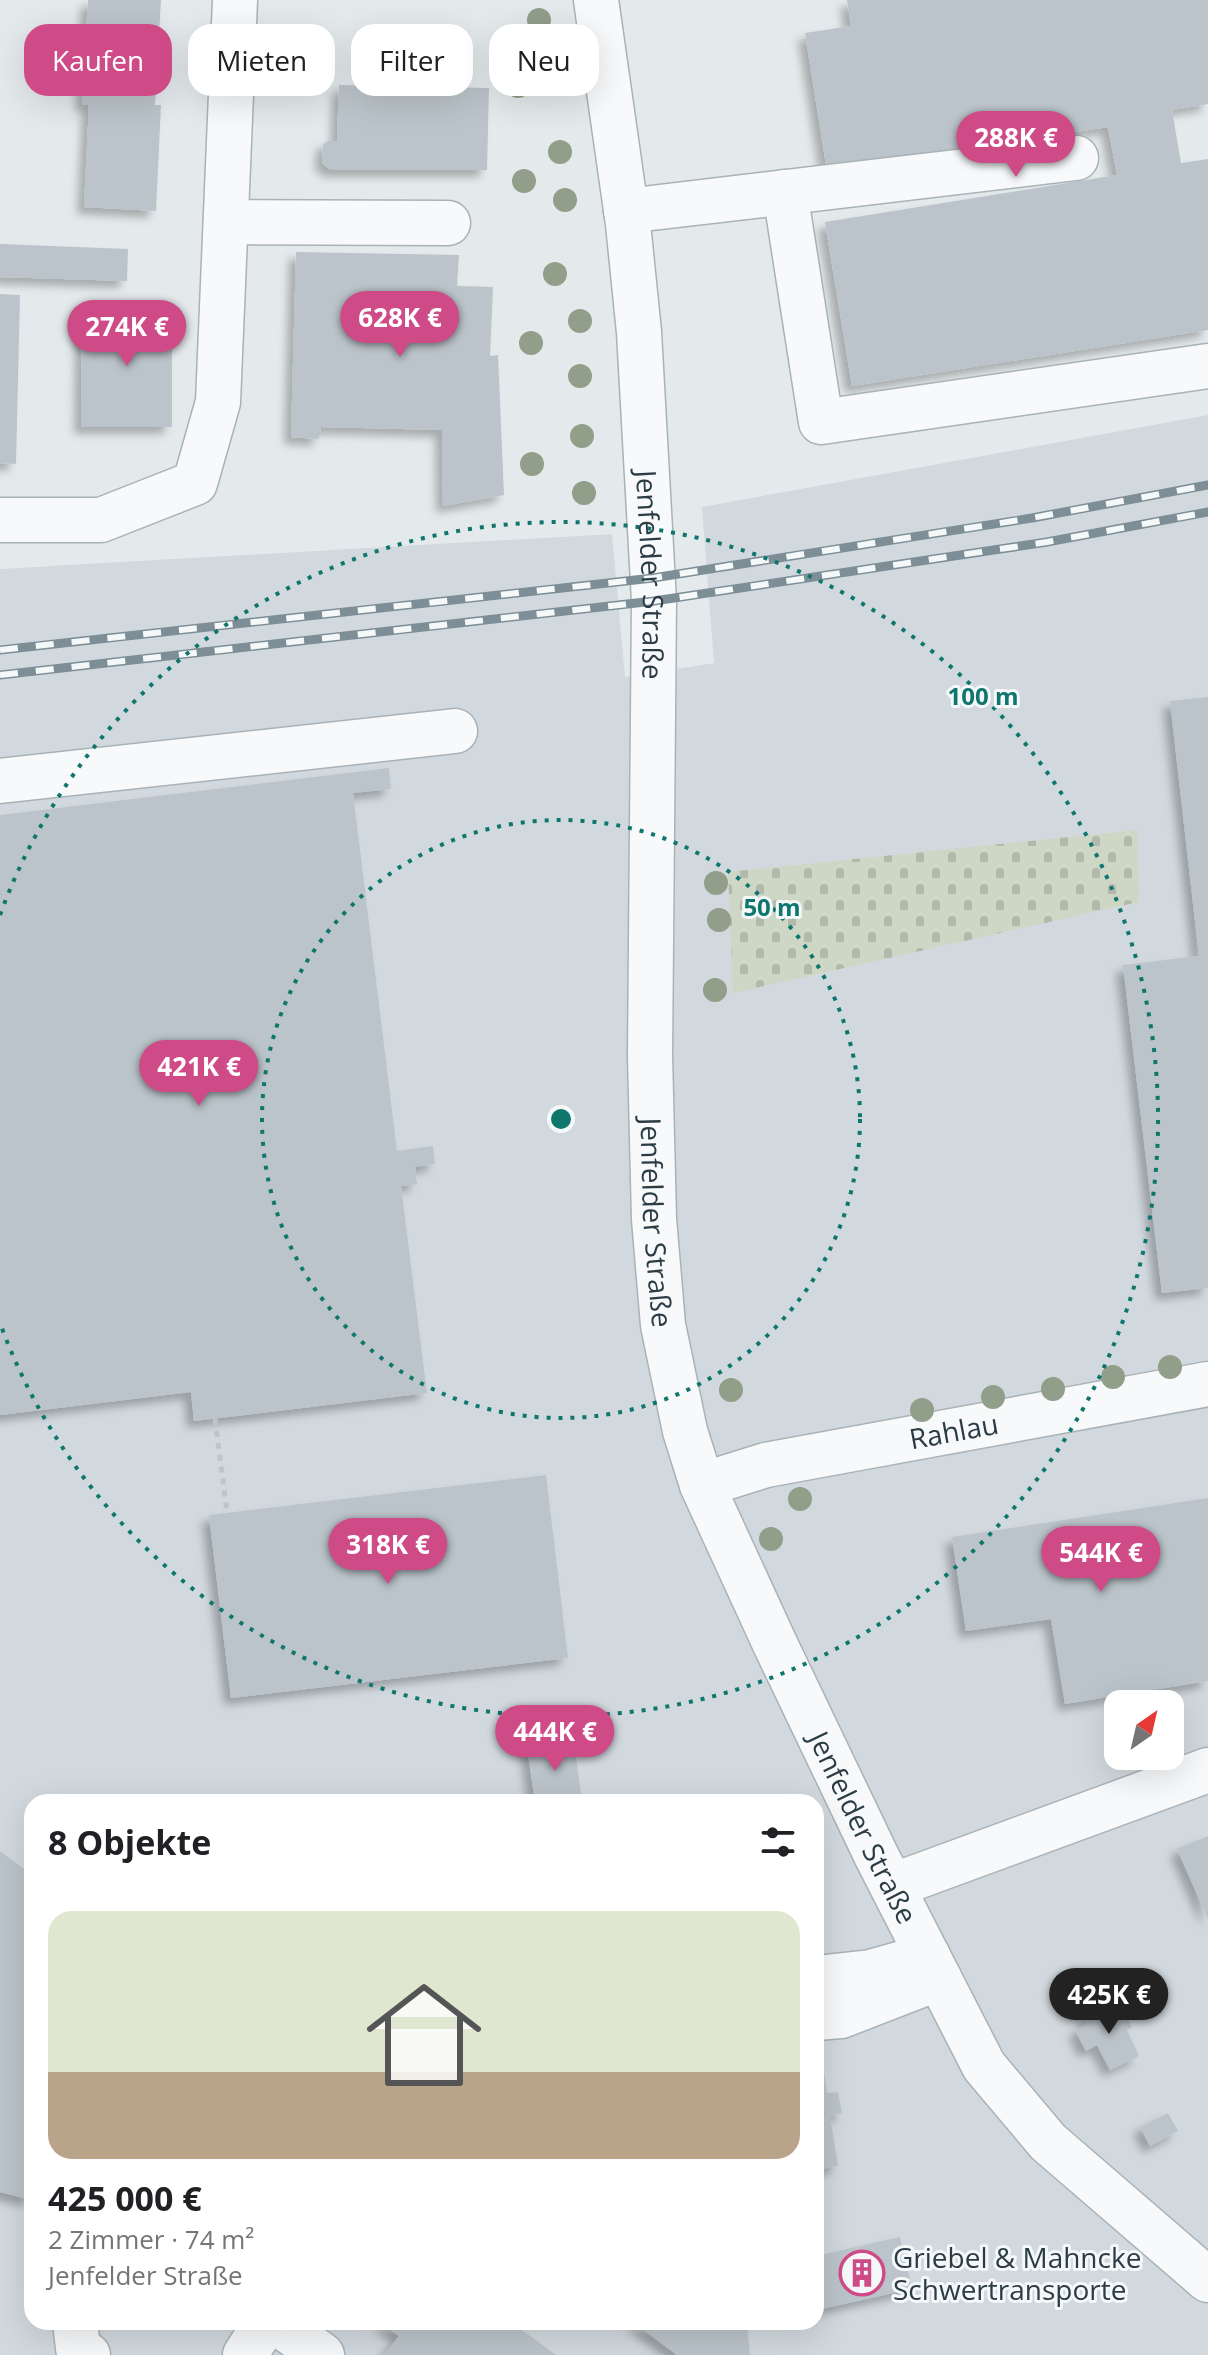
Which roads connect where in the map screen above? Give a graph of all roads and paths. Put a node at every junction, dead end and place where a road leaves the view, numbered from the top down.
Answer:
1 (235, 0) edge
2 (596, 0) edge
3 (1076, 158) dead end
4 (785, 192) junction
5 (626, 211) junction
6 (226, 222) junction
7 (448, 223) dead end
8 (1208, 366) edge
9 (0, 520) edge
10 (455, 731) dead end
11 (0, 781) edge
12 (1208, 1384) edge
13 (215, 1419) dead end
14 (702, 1485) junction
15 (227, 1512) dead end
16 (1208, 1770) edge
17 (892, 1886) junction
18 (934, 1967) junction
19 (824, 1977) edge
20 (824, 2017) edge
21 (1202, 2262) edge
22 (76, 2330) edge
23 (261, 2330) edge
24 (287, 2330) edge
25 (88, 2355) edge
26 (245, 2355) edge
27 (322, 2355) edge

1 - 6 street
2 - 5 street, Jenfelder Straße
3 - 4 street
4 - 5 street
4 - 8 street
5 - 14 street, Jenfelder Straße
6 - 7 street
6 - 9 street
10 - 11 street
12 - 14 street, Rahlau
13 - 15 path
14 - 17 street, Jenfelder Straße
16 - 17 street
17 - 18 street, Jenfelder Straße
18 - 19 street
18 - 20 street
18 - 21 street, Jenfelder Straße
22 - 25 street
23 - 26 street
24 - 27 street

